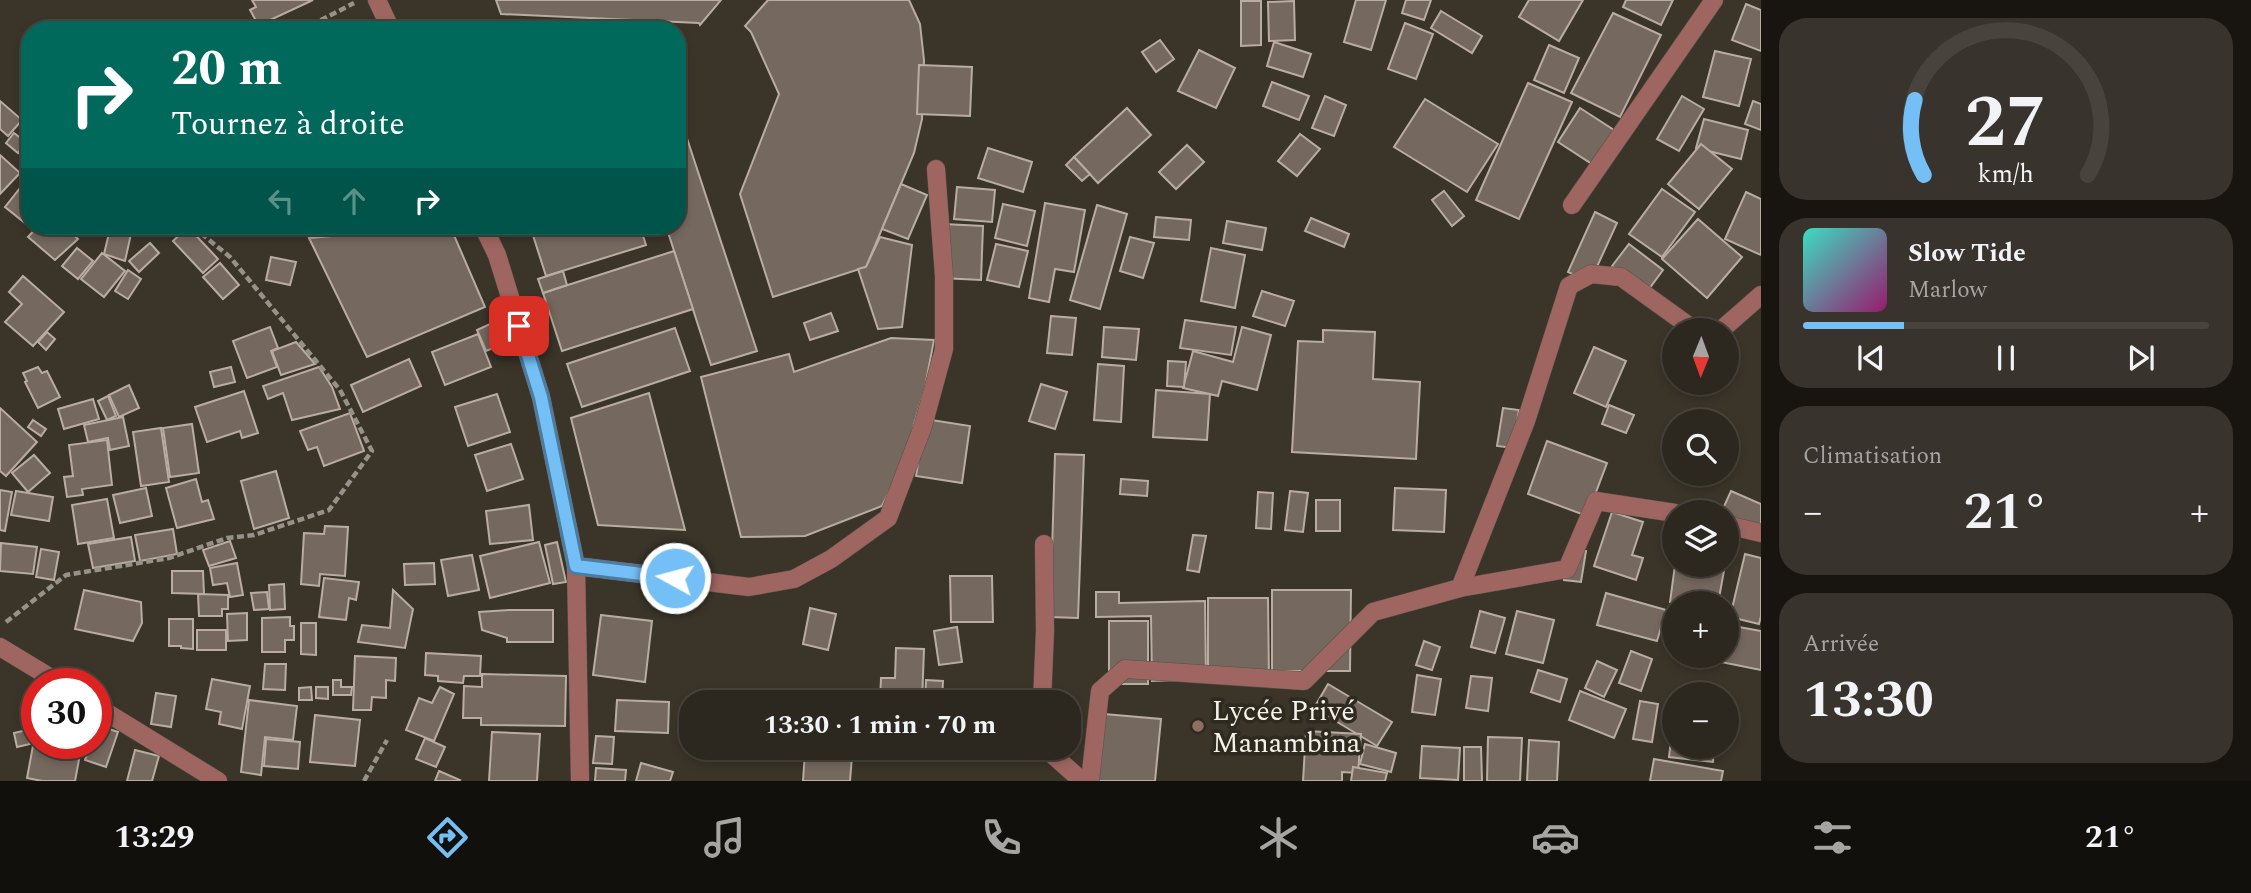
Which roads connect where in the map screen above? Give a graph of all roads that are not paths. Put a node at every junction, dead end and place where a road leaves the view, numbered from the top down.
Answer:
1 (377, 0) edge
2 (1714, 0) edge
3 (387, 21) edge
4 (936, 169) dead end
5 (1572, 205) dead end
6 (487, 235) edge
7 (1761, 295) edge
8 (1678, 318) edge
9 (1735, 318) edge
10 (1662, 511) edge
11 (1739, 528) edge
12 (1761, 533) edge
13 (1044, 544) dead end
14 (576, 566) junction
15 (1460, 588) junction
16 (0, 647) edge
17 (35, 668) edge
18 (1043, 690) edge
19 (112, 716) edge
20 (1059, 760) edge
21 (218, 781) edge
22 (580, 781) edge
23 (1082, 781) edge
24 (1090, 781) edge

1 - 3 street
2 - 5 street
4 - 14 street
6 - 14 street
7 - 9 street
8 - 15 street
10 - 15 street
11 - 12 street
13 - 18 street
14 - 22 street
15 - 24 street
16 - 17 street
19 - 21 street
20 - 23 street

